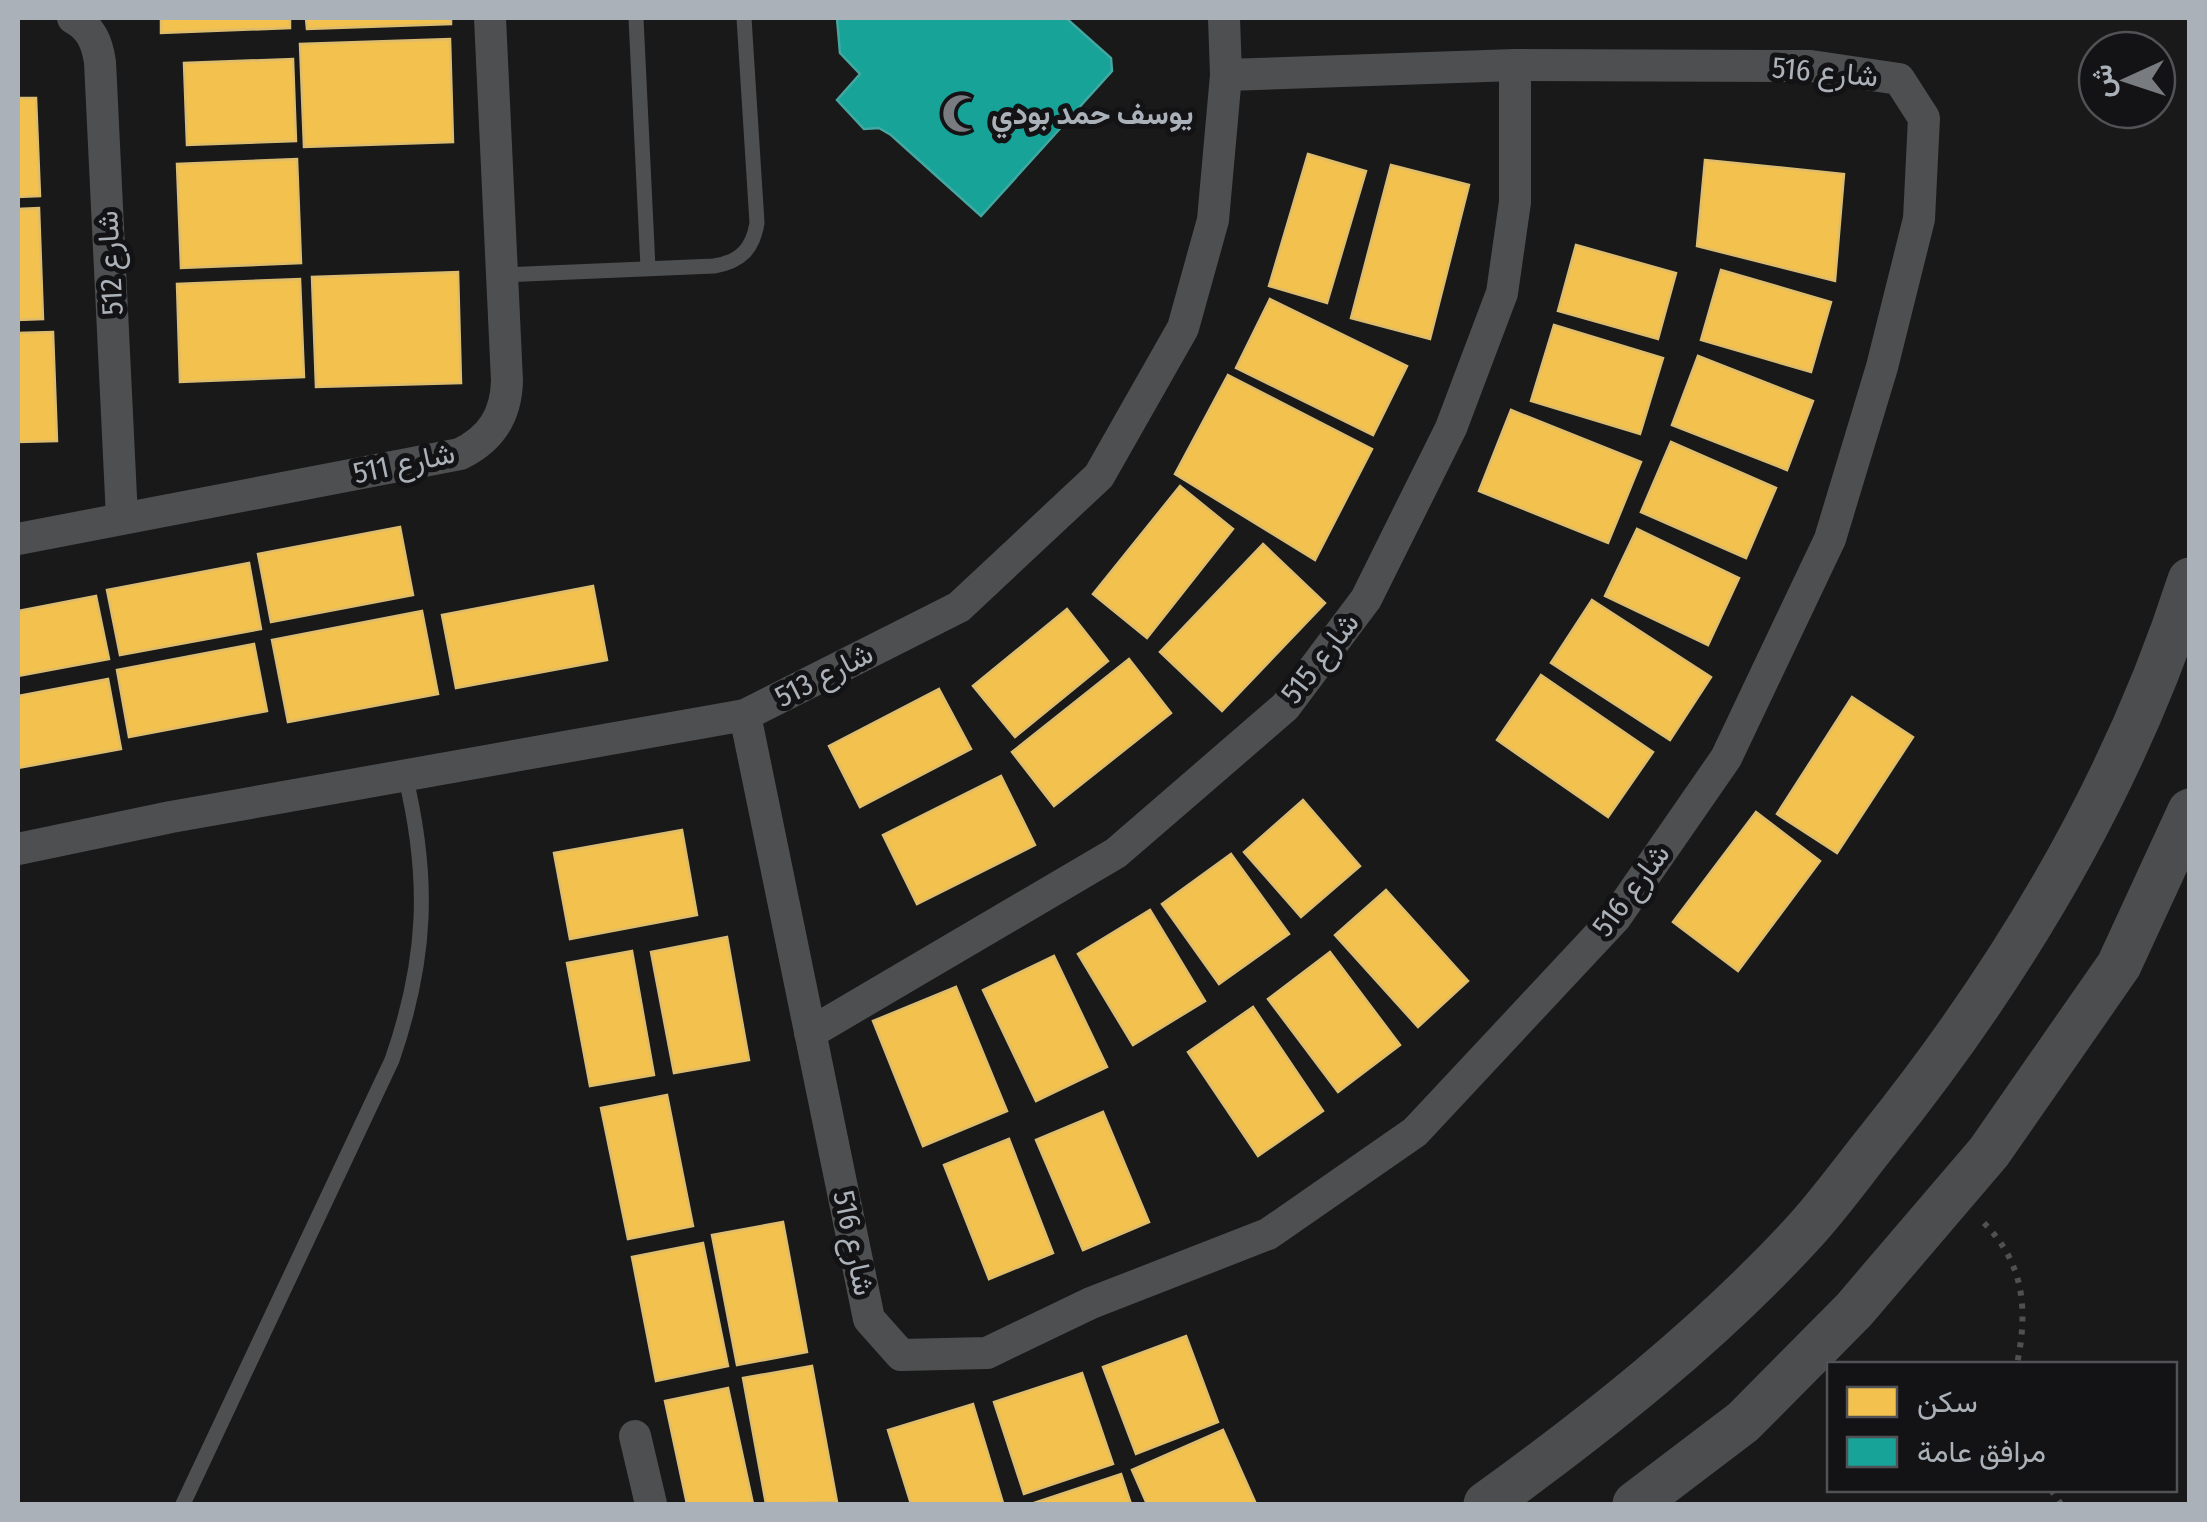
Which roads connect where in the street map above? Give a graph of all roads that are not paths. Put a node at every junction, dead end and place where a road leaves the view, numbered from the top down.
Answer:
1 (73, 18) edge
2 (490, 18) edge
3 (636, 18) edge
4 (744, 18) edge
5 (1224, 18) edge
6 (1516, 65) junction
7 (1226, 75) junction
8 (648, 268) junction
9 (502, 275) junction
10 (122, 518) junction
11 (18, 539) edge
12 (2190, 580) edge
13 (745, 715) junction
14 (405, 775) junction
15 (2190, 811) edge
16 (18, 849) edge
17 (810, 1033) junction
18 (635, 1436) dead end
19 (183, 1504) edge
20 (651, 1504) edge
21 (1486, 1504) edge
22 (1635, 1504) edge

1 - 10 street, شارع 512
2 - 9 street, شارع 511
3 - 8 lane
4 - 8 lane
5 - 7 street, شارع 513
6 - 7 street, شارع 516
6 - 17 street, شارع 515
6 - 17 street, شارع 516
7 - 13 street, شارع 513
8 - 9 lane
9 - 10 street, شارع 511
10 - 11 street, شارع 511
12 - 21 street
13 - 14 street, شارع 513
13 - 17 street, شارع 516
14 - 16 street, شارع 513
14 - 19 lane
15 - 22 street
18 - 20 street

